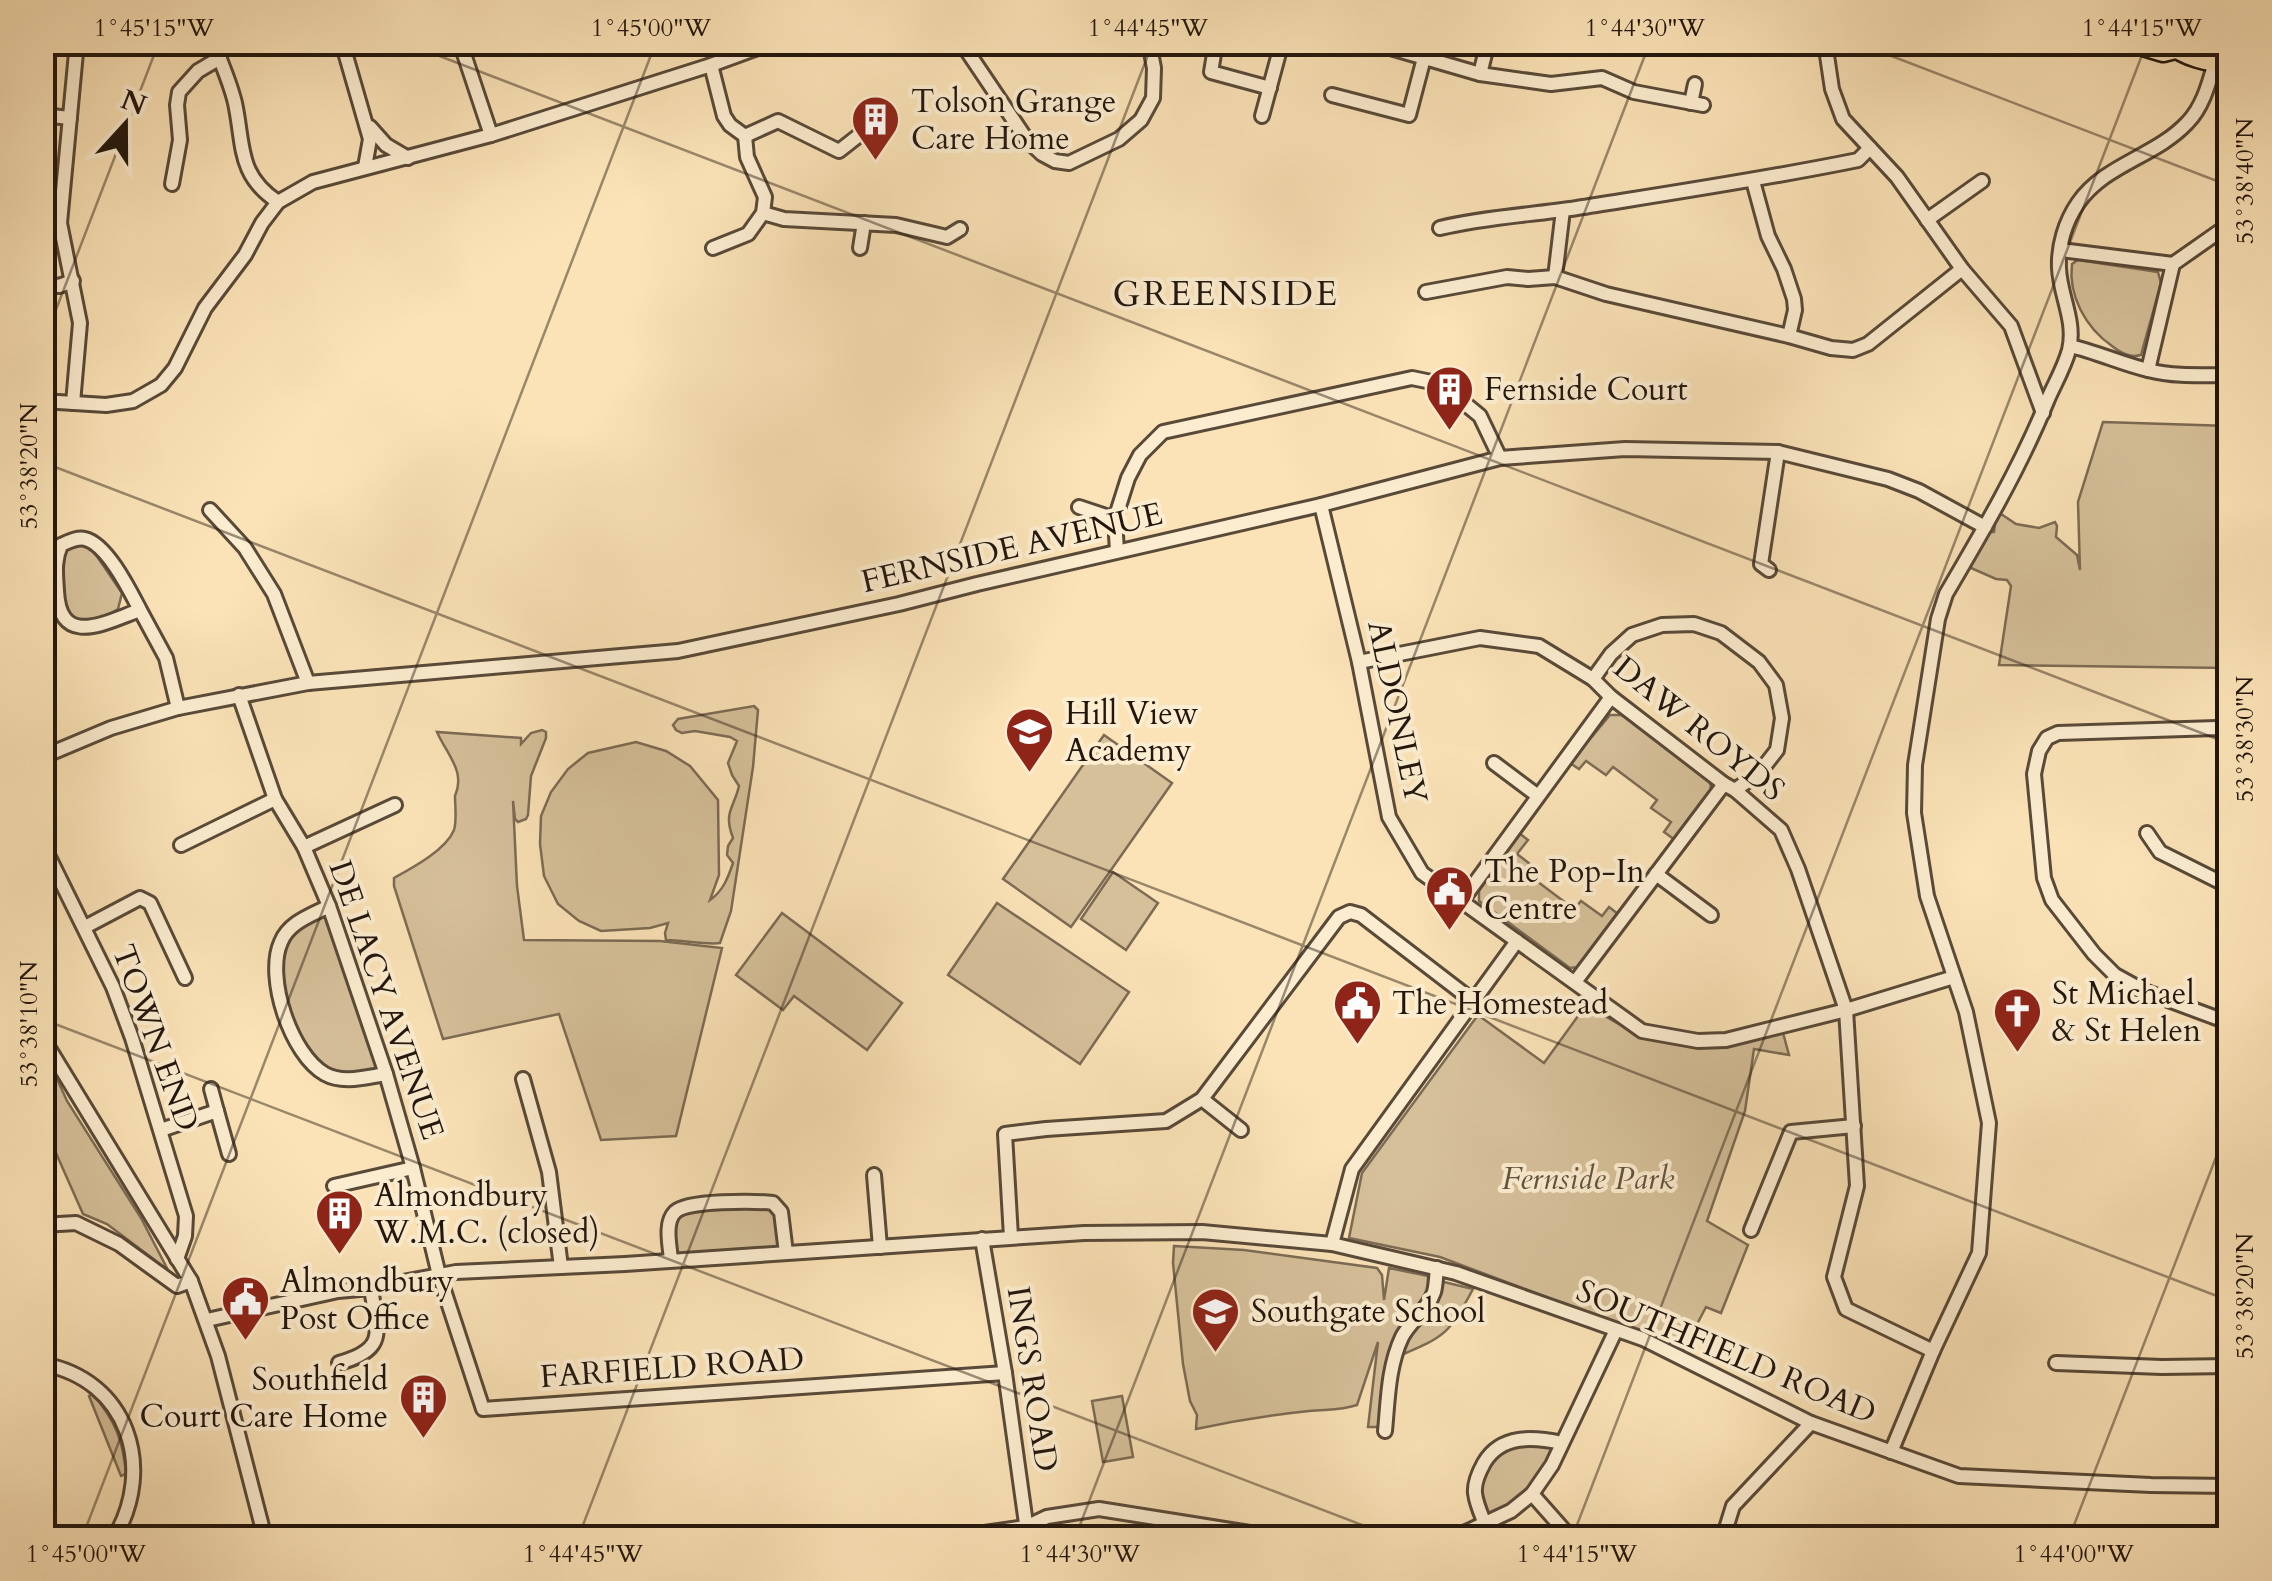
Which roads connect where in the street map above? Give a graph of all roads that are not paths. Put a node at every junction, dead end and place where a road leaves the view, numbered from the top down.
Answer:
1 (77, 42) edge
2 (213, 42) edge
3 (342, 42) edge
4 (460, 42) edge
5 (774, 42) edge
6 (961, 42) edge
7 (1148, 42) edge
8 (1216, 42) edge
9 (1282, 42) edge
10 (1488, 42) edge
11 (1825, 42) edge
12 (2133, 42) edge
13 (1379, 44) edge
14 (2173, 45) edge
15 (220, 58) junction
16 (1424, 58) junction
17 (2225, 64) edge
18 (711, 65) junction
19 (1480, 74) junction
20 (1695, 84) dead end
21 (1270, 88) junction
22 (1332, 95) dead end
23 (881, 108) dead end
24 (42, 115) edge
25 (1262, 116) dead end
26 (70, 118) junction
27 (366, 121) junction
28 (491, 135) junction
29 (745, 136) junction
30 (1870, 148) junction
31 (408, 158) junction
32 (365, 167) junction
33 (1982, 180) dead end
34 (1753, 181) junction
35 (172, 184) dead end
36 (278, 202) junction
37 (1563, 210) junction
38 (763, 213) junction
39 (1928, 220) junction
40 (864, 223) junction
41 (2230, 224) edge
42 (1440, 228) dead end
43 (960, 229) dead end
44 (713, 248) dead end
45 (860, 248) dead end
46 (2061, 250) junction
47 (2173, 264) junction
48 (1962, 268) junction
49 (1555, 277) junction
50 (73, 281) junction
51 (42, 284) edge
52 (1426, 292) dead end
53 (1789, 336) junction
54 (2070, 346) junction
55 (2148, 370) junction
56 (2230, 375) edge
57 (42, 400) edge
58 (73, 403) junction
59 (2042, 413) junction
60 (1778, 452) junction
61 (1500, 458) junction
62 (1321, 505) junction
63 (1079, 507) dead end
64 (210, 510) dead end
65 (1115, 519) junction
66 (1985, 527) junction
67 (1117, 552) junction
68 (1768, 570) dead end
69 (140, 610) junction
70 (1359, 662) junction
71 (1593, 678) junction
72 (308, 683) junction
73 (238, 695) junction
74 (1611, 697) junction
75 (178, 708) junction
76 (2230, 738) edge
77 (42, 757) edge
78 (1494, 763) dead end
79 (1730, 787) junction
80 (1538, 796) junction
81 (275, 799) junction
82 (395, 805) dead end
83 (2147, 833) dead end
84 (42, 842) edge
85 (180, 845) dead end
86 (304, 848) junction
87 (1656, 874) junction
88 (2230, 887) edge
89 (1461, 902) junction
90 (330, 906) junction
91 (1711, 915) dead end
92 (85, 927) junction
93 (1517, 941) junction
94 (1954, 977) junction
95 (185, 978) dead end
96 (1575, 982) junction
97 (1472, 1000) junction
98 (1846, 1010) junction
99 (2230, 1024) edge
100 (42, 1037) edge
101 (386, 1074) junction
102 (523, 1079) dead end
103 (211, 1089) dead end
104 (1202, 1099) junction
105 (218, 1111) junction
106 (1854, 1126) junction
107 (161, 1130) junction
108 (1241, 1130) dead end
109 (229, 1154) dead end
110 (413, 1168) junction
111 (874, 1175) dead end
112 (334, 1186) dead end
113 (42, 1225) edge
114 (1751, 1230) dead end
115 (1011, 1237) junction
116 (982, 1239) junction
117 (1332, 1244) junction
118 (880, 1247) junction
119 (786, 1253) junction
120 (177, 1259) junction
121 (671, 1260) junction
122 (561, 1267) junction
123 (1438, 1268) junction
124 (438, 1275) junction
125 (191, 1282) junction
126 (371, 1288) junction
127 (206, 1320) junction
128 (1616, 1330) junction
129 (1933, 1352) junction
130 (2056, 1362) dead end
131 (42, 1364) edge
132 (339, 1364) dead end
133 (2230, 1366) edge
134 (1004, 1372) junction
135 (1812, 1423) junction
136 (1386, 1431) dead end
137 (1562, 1443) junction
138 (1891, 1452) junction
139 (2230, 1486) edge
140 (1532, 1494) junction
141 (1484, 1524) junction
142 (1027, 1533) edge
143 (1257, 1536) edge
144 (1464, 1536) edge
145 (1320, 1537) edge
146 (114, 1538) edge
147 (264, 1538) edge
148 (949, 1538) edge
149 (1357, 1538) edge
150 (1571, 1538) edge
151 (1723, 1538) edge

1 - 26 street
2 - 15 street
3 - 27 street
4 - 28 street
5 - 18 street
6 - 7 street
8 - 21 street
9 - 21 street
10 - 19 street
11 - 30 street
12 - 14 highway
13 - 16 street
14 - 17 highway
15 - 35 street
15 - 36 street
16 - 19 street
16 - 22 street
17 - 46 street
18 - 28 street
18 - 29 street
19 - 20 street
21 - 25 street
23 - 29 street
24 - 26 street
26 - 50 street
27 - 31 street
27 - 32 street
28 - 31 street
29 - 38 street
30 - 34 street
30 - 39 street
31 - 32 street
32 - 36 street
33 - 39 street
34 - 37 street
34 - 53 street
36 - 58 street
37 - 42 street
37 - 49 street
38 - 40 street
38 - 44 street
39 - 48 street
40 - 43 street
40 - 45 street
41 - 47 street
46 - 47 street
46 - 54 street
47 - 55 street
48 - 53 street
48 - 59 street
49 - 52 street
49 - 53 street
50 - 51 street
50 - 58 street
54 - 55 street
54 - 59 street
55 - 56 street
57 - 58 street
59 - 66 street
60 - 61 street, FERNSIDE AVENUE
60 - 66 street, FERNSIDE AVENUE
60 - 68 street
61 - 62 street, FERNSIDE AVENUE
61 - 65 street
62 - 67 street, FERNSIDE AVENUE
62 - 70 street, ALDONLEY
63 - 65 street, FERNSIDE AVENUE
64 - 72 street
65 - 67 street
66 - 94 street
67 - 72 street, FERNSIDE AVENUE
69 - 69 street
69 - 75 street
70 - 71 street, DAW ROYDS
70 - 89 street, ALDONLEY
71 - 74 street, DAW ROYDS
71 - 79 street
72 - 73 street, FERNSIDE AVENUE
73 - 75 street, FERNSIDE AVENUE
73 - 81 street, DE LACY AVENUE
74 - 79 street, DAW ROYDS
74 - 80 street
75 - 77 street, FERNSIDE AVENUE
76 - 99 street
78 - 80 street
79 - 87 street
79 - 98 street, DAW ROYDS
80 - 89 street
81 - 85 street
81 - 86 street, DE LACY AVENUE
82 - 86 street
83 - 88 street
84 - 92 street, TOWN END
86 - 90 street, DE LACY AVENUE
87 - 91 street
87 - 96 street
89 - 93 street, ALDONLEY
90 - 101 street, DE LACY AVENUE
90 - 101 street
92 - 95 street
92 - 107 street, TOWN END
93 - 96 street, ALDONLEY
93 - 97 street
94 - 98 street, ALDONLEY
94 - 129 street
96 - 98 street, ALDONLEY
97 - 104 street
97 - 117 street
98 - 106 street, DAW ROYDS
100 - 120 street
101 - 110 street, DE LACY AVENUE
102 - 122 street
103 - 105 street
104 - 108 street
104 - 115 street
105 - 107 street
105 - 109 street
106 - 114 street
106 - 129 street, DAW ROYDS
107 - 120 street, TOWN END
110 - 112 street
110 - 124 street, DE LACY AVENUE
111 - 118 street
113 - 125 street
115 - 116 street, SOUTHFIELD ROAD
115 - 117 street, SOUTHFIELD ROAD
116 - 118 street, SOUTHFIELD ROAD
116 - 134 street, INGS ROAD
117 - 123 street, SOUTHFIELD ROAD
118 - 119 street, SOUTHFIELD ROAD
119 - 121 street, SOUTHFIELD ROAD
119 - 121 street
120 - 125 street
121 - 122 street, SOUTHFIELD ROAD
122 - 124 street, SOUTHFIELD ROAD
123 - 128 street, SOUTHFIELD ROAD
123 - 136 street
124 - 126 street, SOUTHFIELD ROAD
124 - 134 street, FARFIELD ROAD
125 - 127 street
126 - 127 street, SOUTHFIELD ROAD
126 - 132 street
127 - 147 street
128 - 135 street, SOUTHFIELD ROAD
128 - 137 street
129 - 138 street
130 - 133 street
131 - 146 street
134 - 142 street, INGS ROAD
135 - 138 street, SOUTHFIELD ROAD
135 - 151 street
137 - 140 street
137 - 141 street
138 - 139 street, SOUTHFIELD ROAD
140 - 141 street
140 - 150 street
141 - 144 street
142 - 143 street
142 - 148 street
143 - 145 street
144 - 149 street
145 - 149 street

